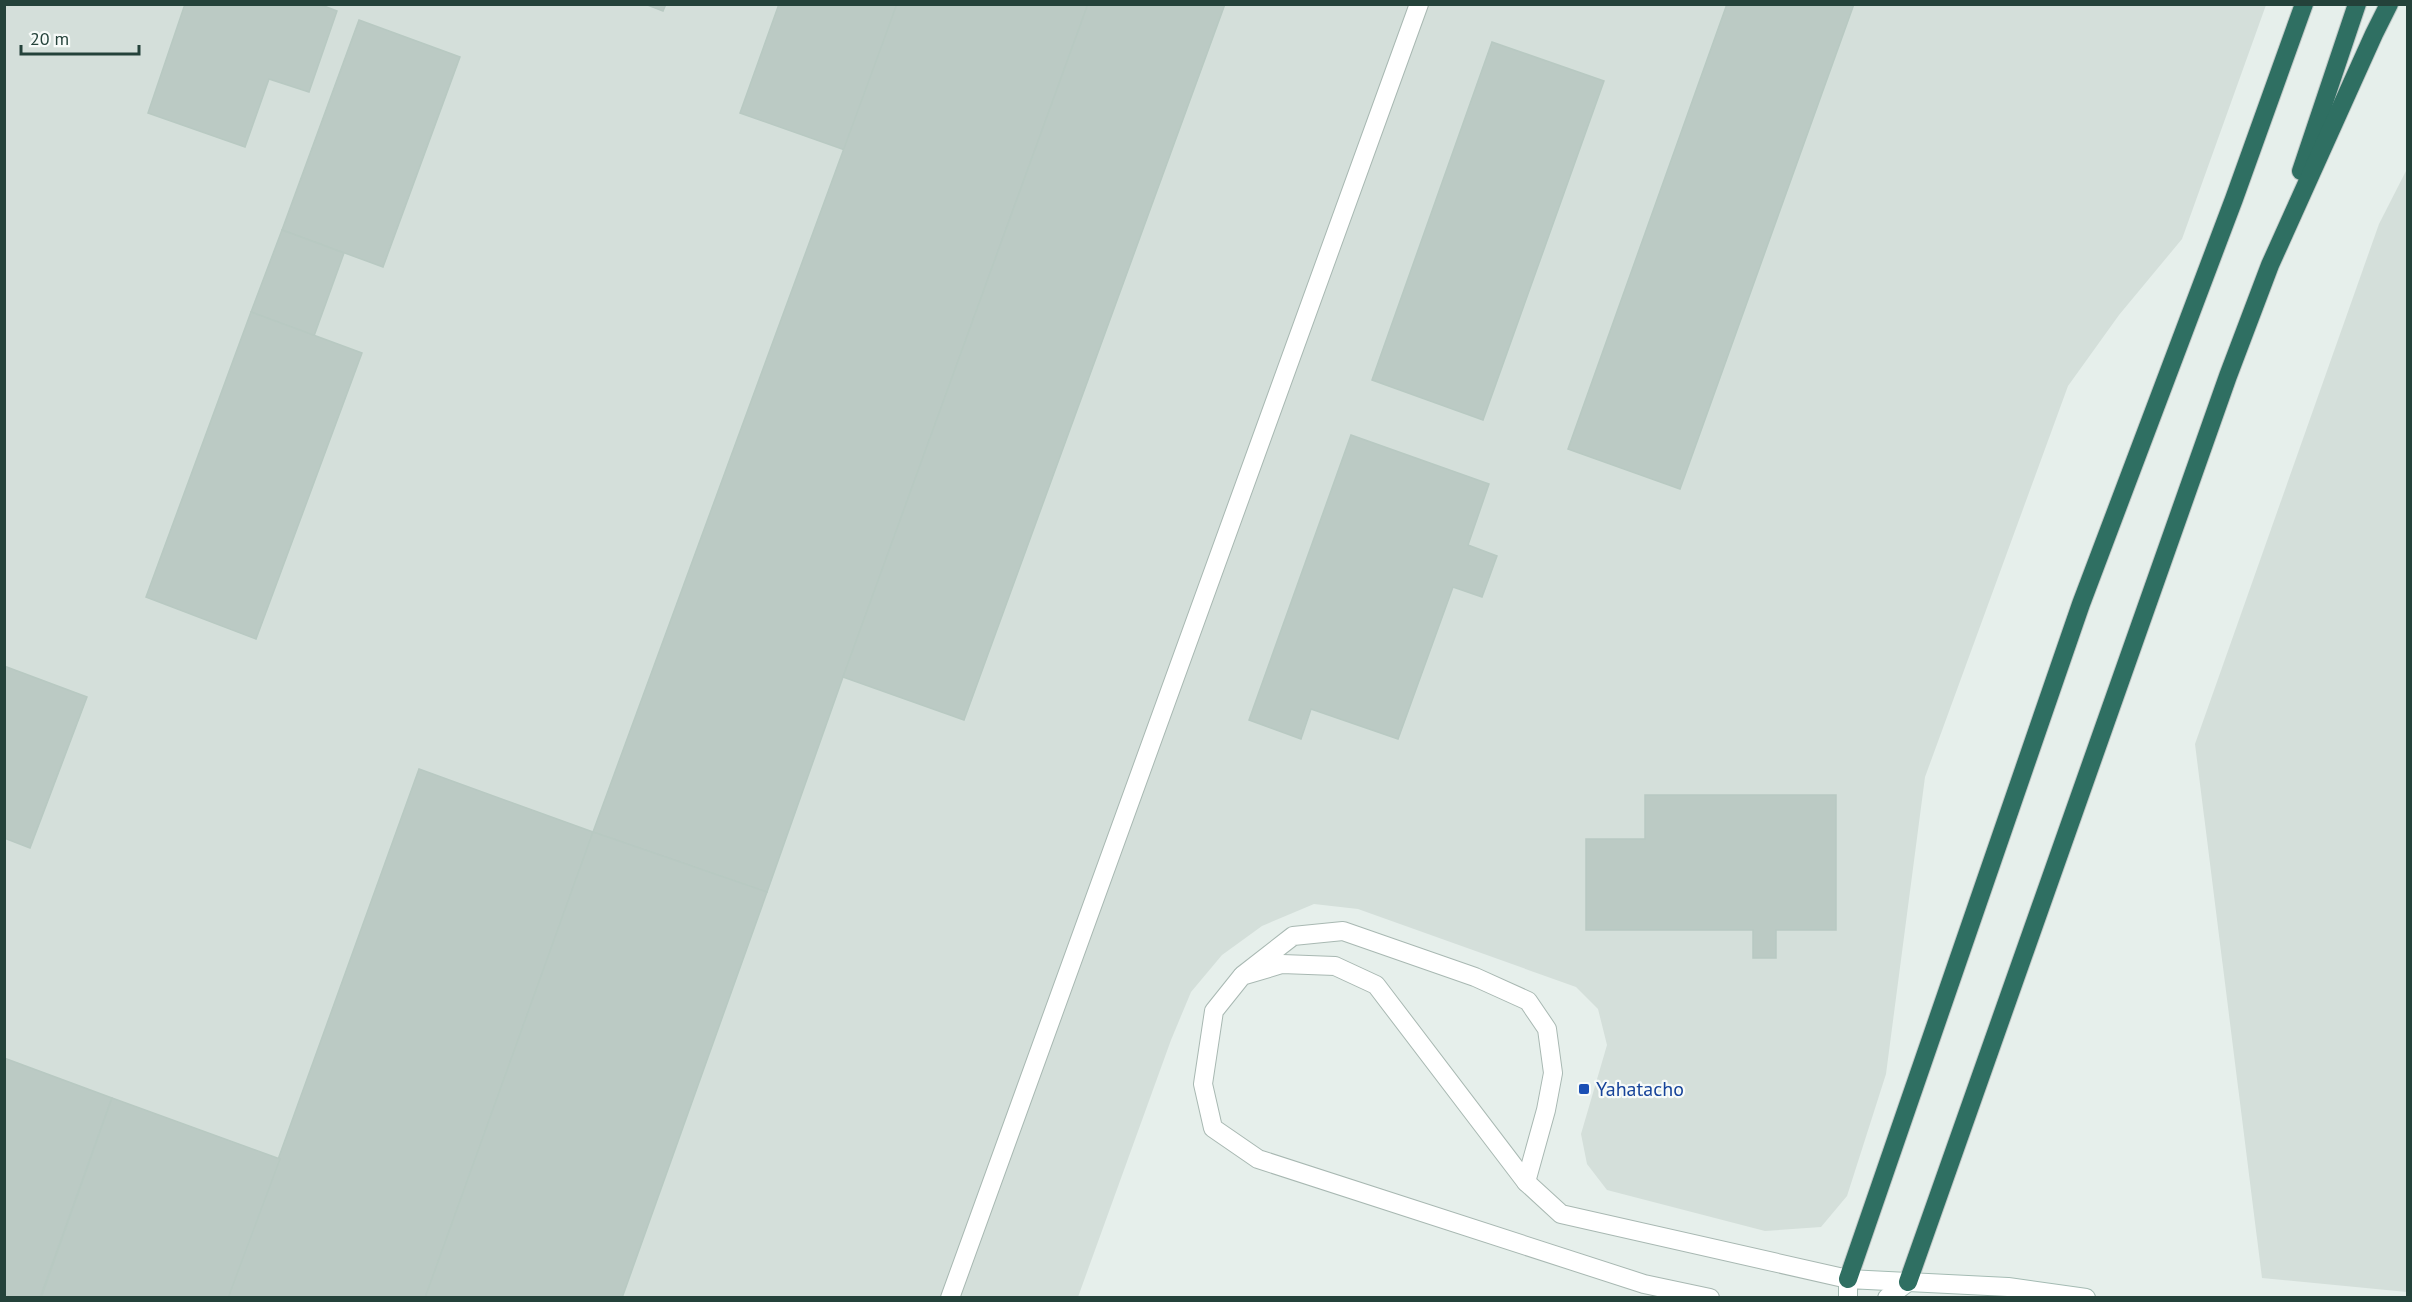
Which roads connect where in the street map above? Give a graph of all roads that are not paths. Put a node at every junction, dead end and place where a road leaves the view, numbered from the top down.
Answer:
1 (1419, 4) edge
2 (2302, 4) edge
3 (2356, 4) edge
4 (2389, 4) edge
5 (2270, 265) junction
6 (1242, 976) junction
7 (1526, 1182) junction
8 (1848, 1279) junction
9 (1908, 1282) junction
10 (950, 1298) edge
11 (1710, 1298) edge
12 (1848, 1298) edge
13 (1887, 1298) edge
14 (2086, 1298) edge

1 - 10 street
2 - 8 highway
3 - 5 highway
4 - 5 highway
5 - 9 highway
6 - 7 street
6 - 7 street
6 - 11 street
7 - 8 street
8 - 9 street
8 - 12 street
9 - 13 street
9 - 14 street

